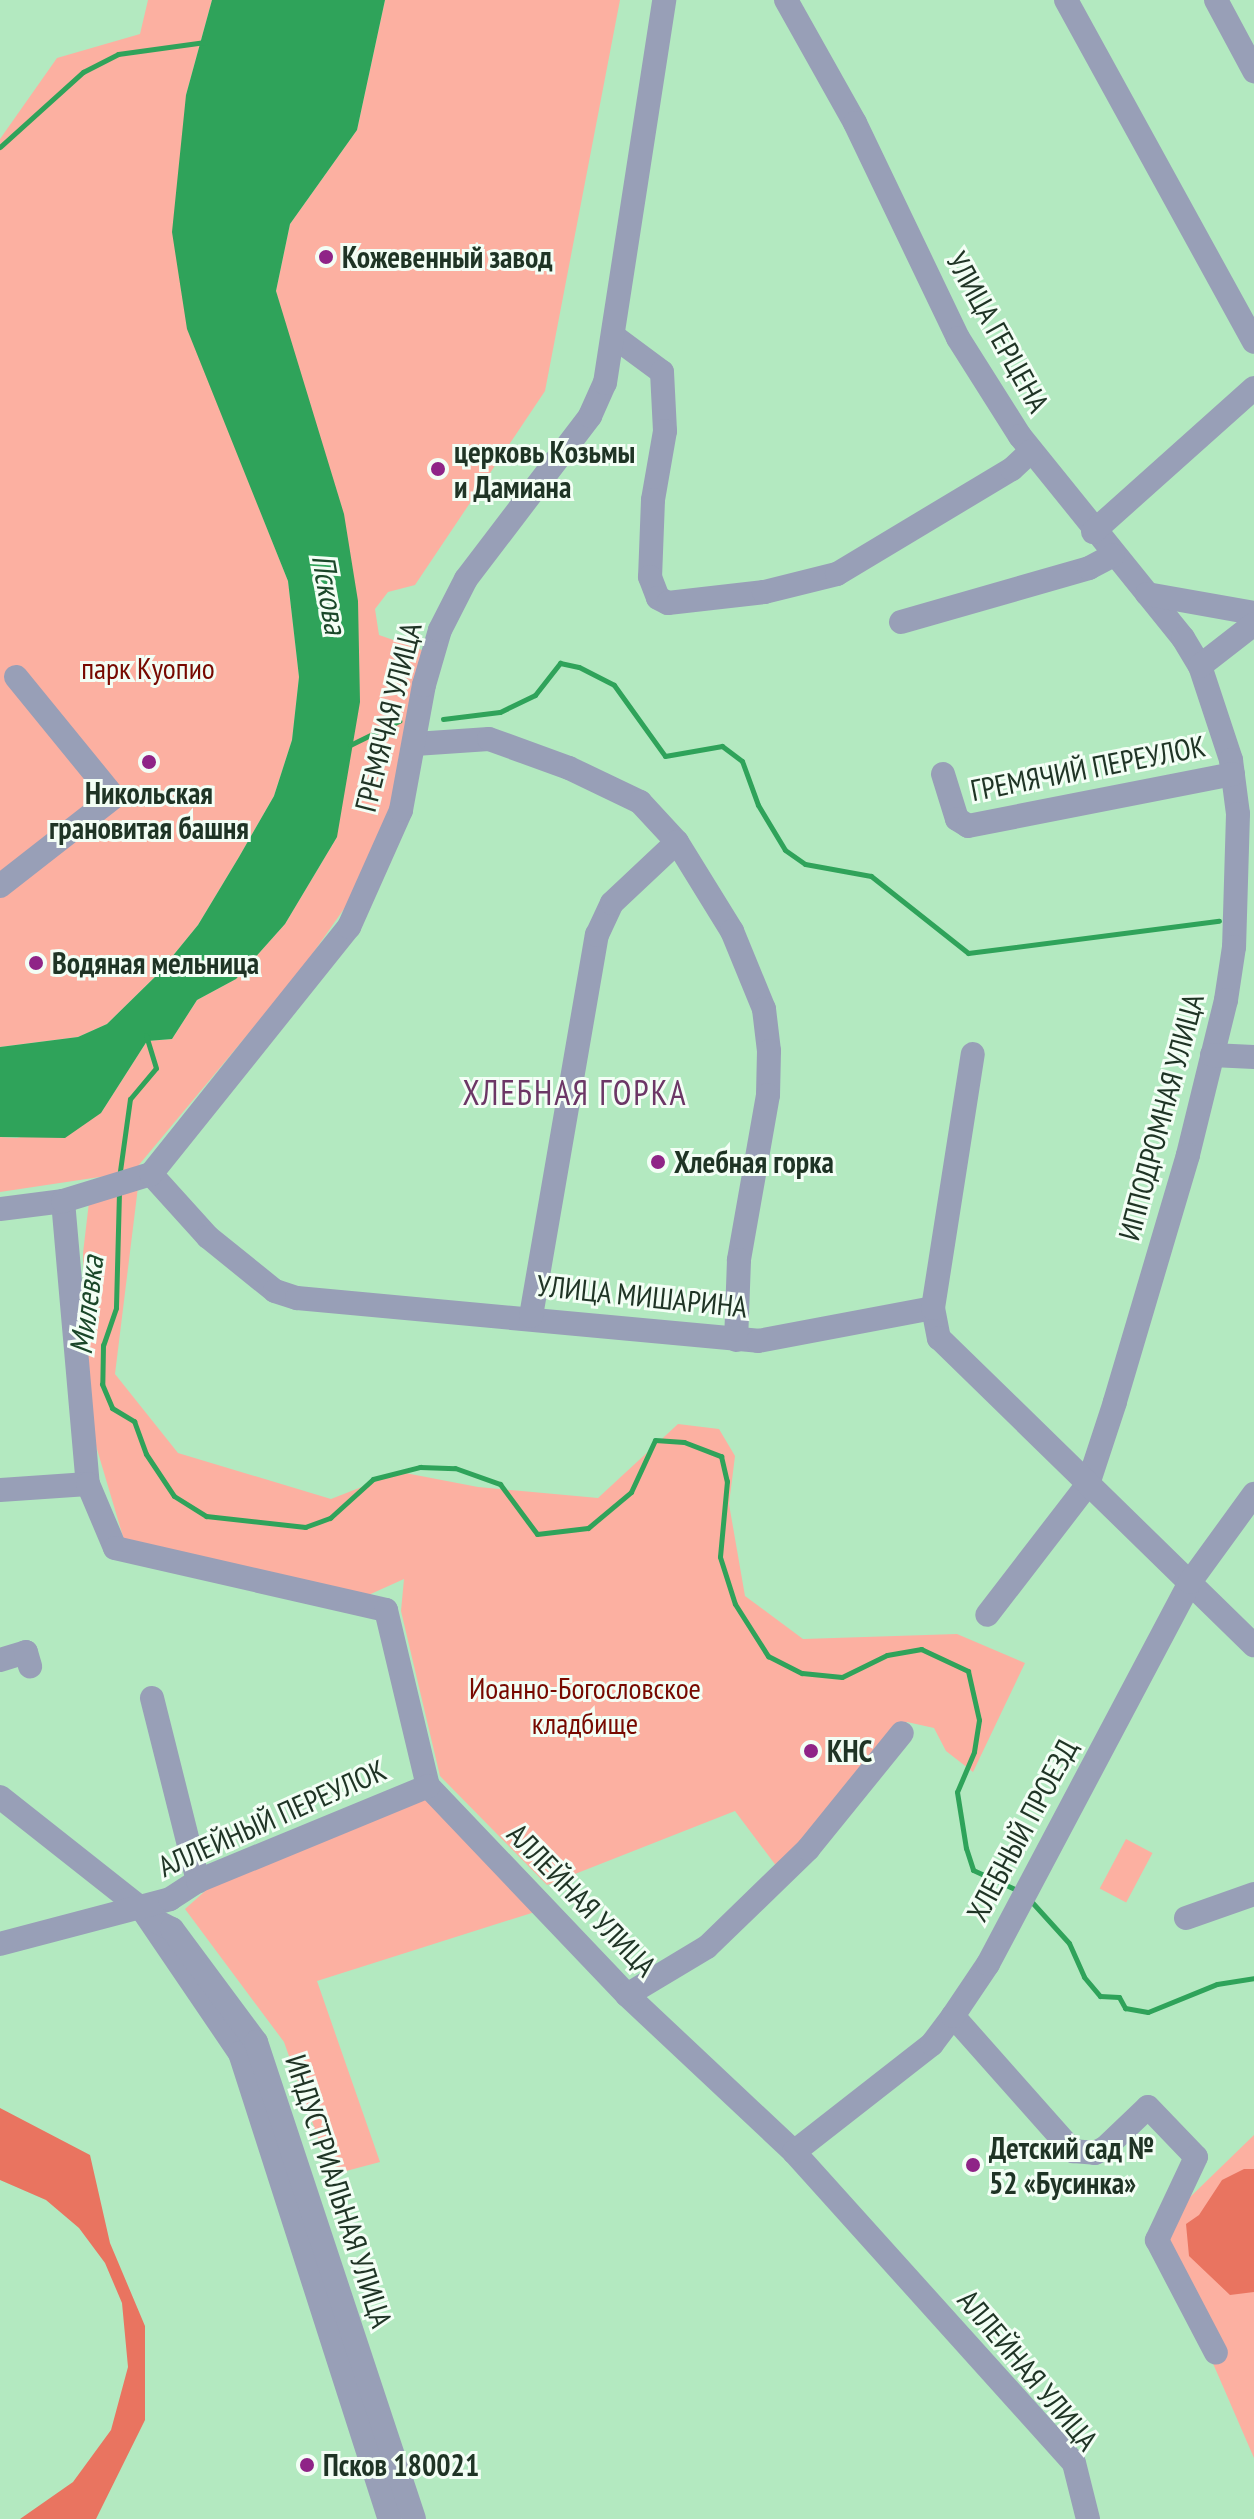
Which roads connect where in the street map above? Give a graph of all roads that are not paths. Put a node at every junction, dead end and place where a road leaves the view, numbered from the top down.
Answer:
1 (664, 0) edge
2 (786, 0) edge
3 (1066, 0) edge
4 (1216, 0) edge
5 (1253, 67) edge
6 (616, 338) junction
7 (1254, 342) edge
8 (1254, 388) edge
9 (1031, 451) junction
10 (1093, 532) junction
11 (1113, 555) junction
12 (1145, 593) junction
13 (1254, 613) edge
14 (901, 622) dead end
15 (1254, 624) edge
16 (1200, 666) junction
17 (16, 677) dead end
18 (416, 739) junction
19 (1239, 765) edge
20 (943, 774) dead end
21 (677, 842) junction
22 (0, 886) edge
23 (973, 1054) dead end
24 (1212, 1055) junction
25 (1254, 1057) edge
26 (144, 1176) junction
27 (74, 1198) junction
28 (0, 1209) edge
29 (933, 1308) junction
30 (531, 1316) junction
31 (736, 1340) junction
32 (88, 1484) junction
33 (1088, 1484) junction
34 (0, 1490) edge
35 (1254, 1494) edge
36 (1190, 1582) junction
37 (987, 1615) dead end
38 (1254, 1645) edge
39 (0, 1660) edge
40 (30, 1666) dead end
41 (152, 1698) dead end
42 (902, 1733) dead end
43 (428, 1786) junction
44 (0, 1797) edge
45 (198, 1881) junction
46 (1254, 1894) edge
47 (145, 1913) junction
48 (1186, 1918) dead end
49 (0, 1944) edge
50 (627, 1995) junction
51 (953, 2016) junction
52 (794, 2152) junction
53 (1216, 2353) dead end
54 (390, 2519) edge
55 (414, 2519) edge
56 (1088, 2519) edge

1 - 6 street, ГРЕМЯЧАЯ УЛИЦА
2 - 9 street, УЛИЦА ГЕРЦЕНА
3 - 7 street
4 - 5 street
6 - 9 street
6 - 18 street, ГРЕМЯЧАЯ УЛИЦА
8 - 10 street
9 - 10 street, УЛИЦА ГЕРЦЕНА
10 - 11 street, УЛИЦА ГЕРЦЕНА
11 - 12 street, УЛИЦА ГЕРЦЕНА
11 - 14 street
12 - 13 street
12 - 16 street, УЛИЦА ГЕРЦЕНА
15 - 16 street
16 - 19 street, ИППОДРОМНАЯ УЛИЦА
17 - 22 street
18 - 21 street
18 - 26 street, ГРЕМЯЧАЯ УЛИЦА
19 - 20 street, ГРЕМЯЧИЙ ПЕРЕУЛОК
19 - 24 street, ИППОДРОМНАЯ УЛИЦА
21 - 30 street
21 - 31 street
23 - 29 street
24 - 25 street
24 - 33 street, ИППОДРОМНАЯ УЛИЦА
26 - 27 street
26 - 30 street, УЛИЦА МИШАРИНА
27 - 28 street
27 - 32 street
29 - 31 street, УЛИЦА МИШАРИНА
29 - 33 street
30 - 31 street, УЛИЦА МИШАРИНА
32 - 34 street
32 - 43 street
33 - 36 street
33 - 37 street, ИППОДРОМНАЯ УЛИЦА
35 - 36 street, ХЛЕБНЫЙ ПРОЕЗД
36 - 38 street
36 - 51 street, ХЛЕБНЫЙ ПРОЕЗД
39 - 40 street
41 - 45 street
42 - 50 street
43 - 45 street, АЛЛЕЙНЫЙ ПЕРЕУЛОК
43 - 50 street, АЛЛЕЙНАЯ УЛИЦА
44 - 47 street, ИНДУСТРИАЛЬНАЯ УЛИЦА
45 - 47 street, АЛЛЕЙНЫЙ ПЕРЕУЛОК
46 - 48 street
47 - 49 street
47 - 54 street, ИНДУСТРИАЛЬНАЯ УЛИЦА
47 - 55 street, ИНДУСТРИАЛЬНАЯ УЛИЦА
50 - 52 street, АЛЛЕЙНАЯ УЛИЦА
51 - 52 street, ХЛЕБНЫЙ ПРОЕЗД
51 - 53 street
52 - 56 street, АЛЛЕЙНАЯ УЛИЦА

